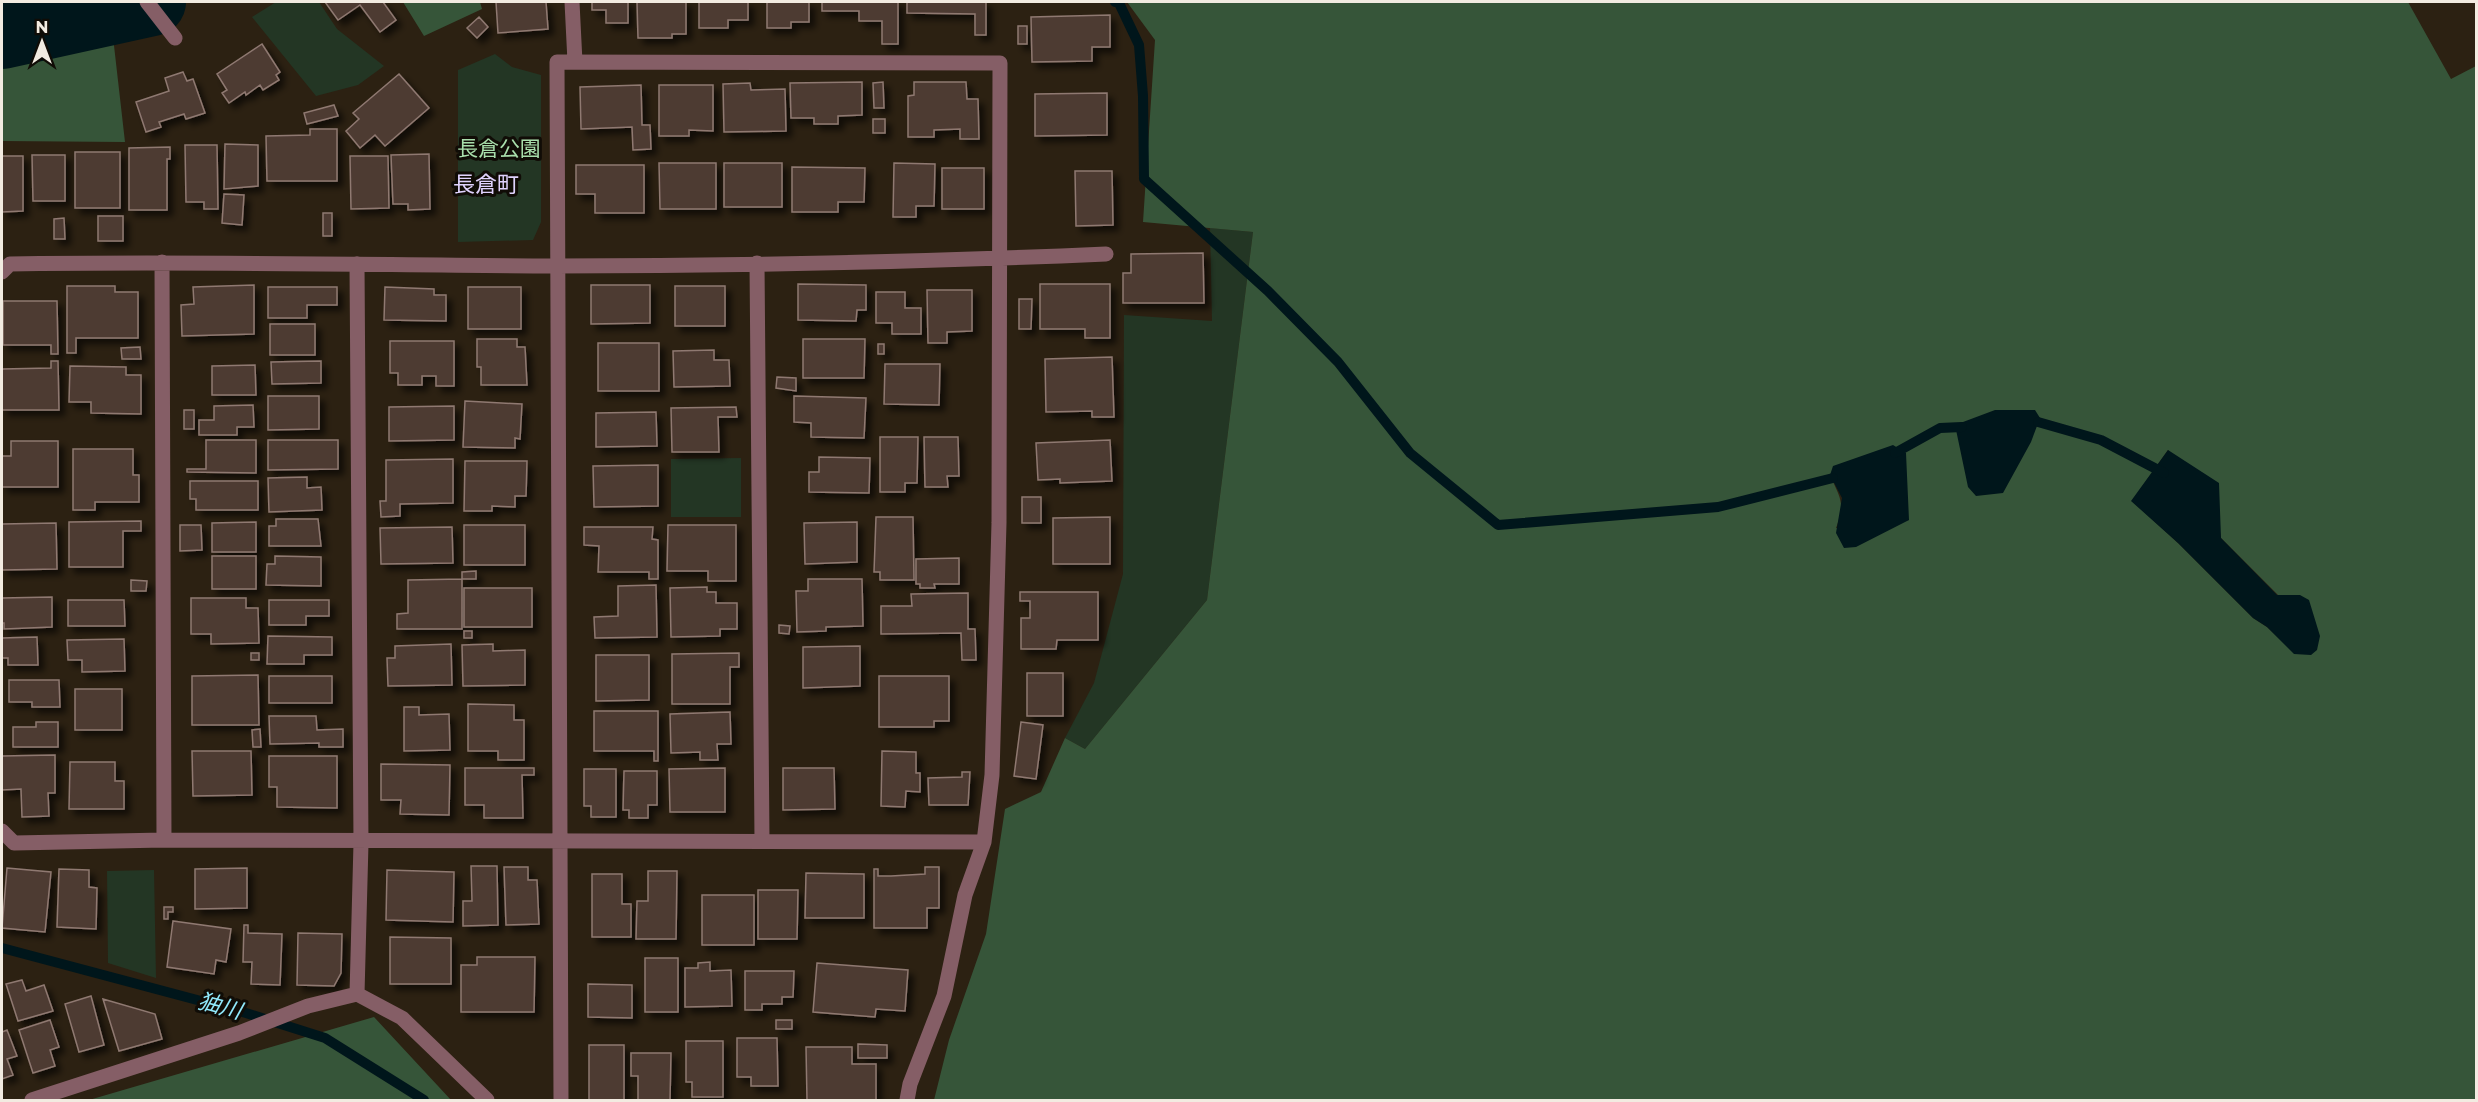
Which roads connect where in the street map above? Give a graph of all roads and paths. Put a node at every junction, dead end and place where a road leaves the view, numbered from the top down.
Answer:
1 (147, 2) edge
2 (572, 2) edge
3 (175, 38) dead end
4 (574, 62) junction
5 (1106, 254) dead end
6 (1000, 259) junction
7 (162, 262) junction
8 (757, 263) junction
9 (357, 264) junction
10 (557, 266) junction
11 (2, 272) edge
12 (2, 831) edge
13 (164, 840) junction
14 (561, 840) junction
15 (762, 840) junction
16 (984, 842) junction
17 (361, 843) junction
18 (357, 994) junction
19 (32, 1101) edge
20 (487, 1101) edge
21 (561, 1101) edge
22 (907, 1101) edge

1 - 3 street
2 - 4 street
4 - 6 street
4 - 10 street
5 - 6 street
6 - 8 street
6 - 16 street
7 - 9 street
7 - 11 street
7 - 13 street
8 - 10 street
8 - 15 street
9 - 10 street
9 - 17 street
10 - 14 street
12 - 13 street
13 - 17 street
14 - 15 street
14 - 17 street
14 - 21 street
15 - 16 street
16 - 22 street
17 - 18 street
18 - 19 street
18 - 20 street

